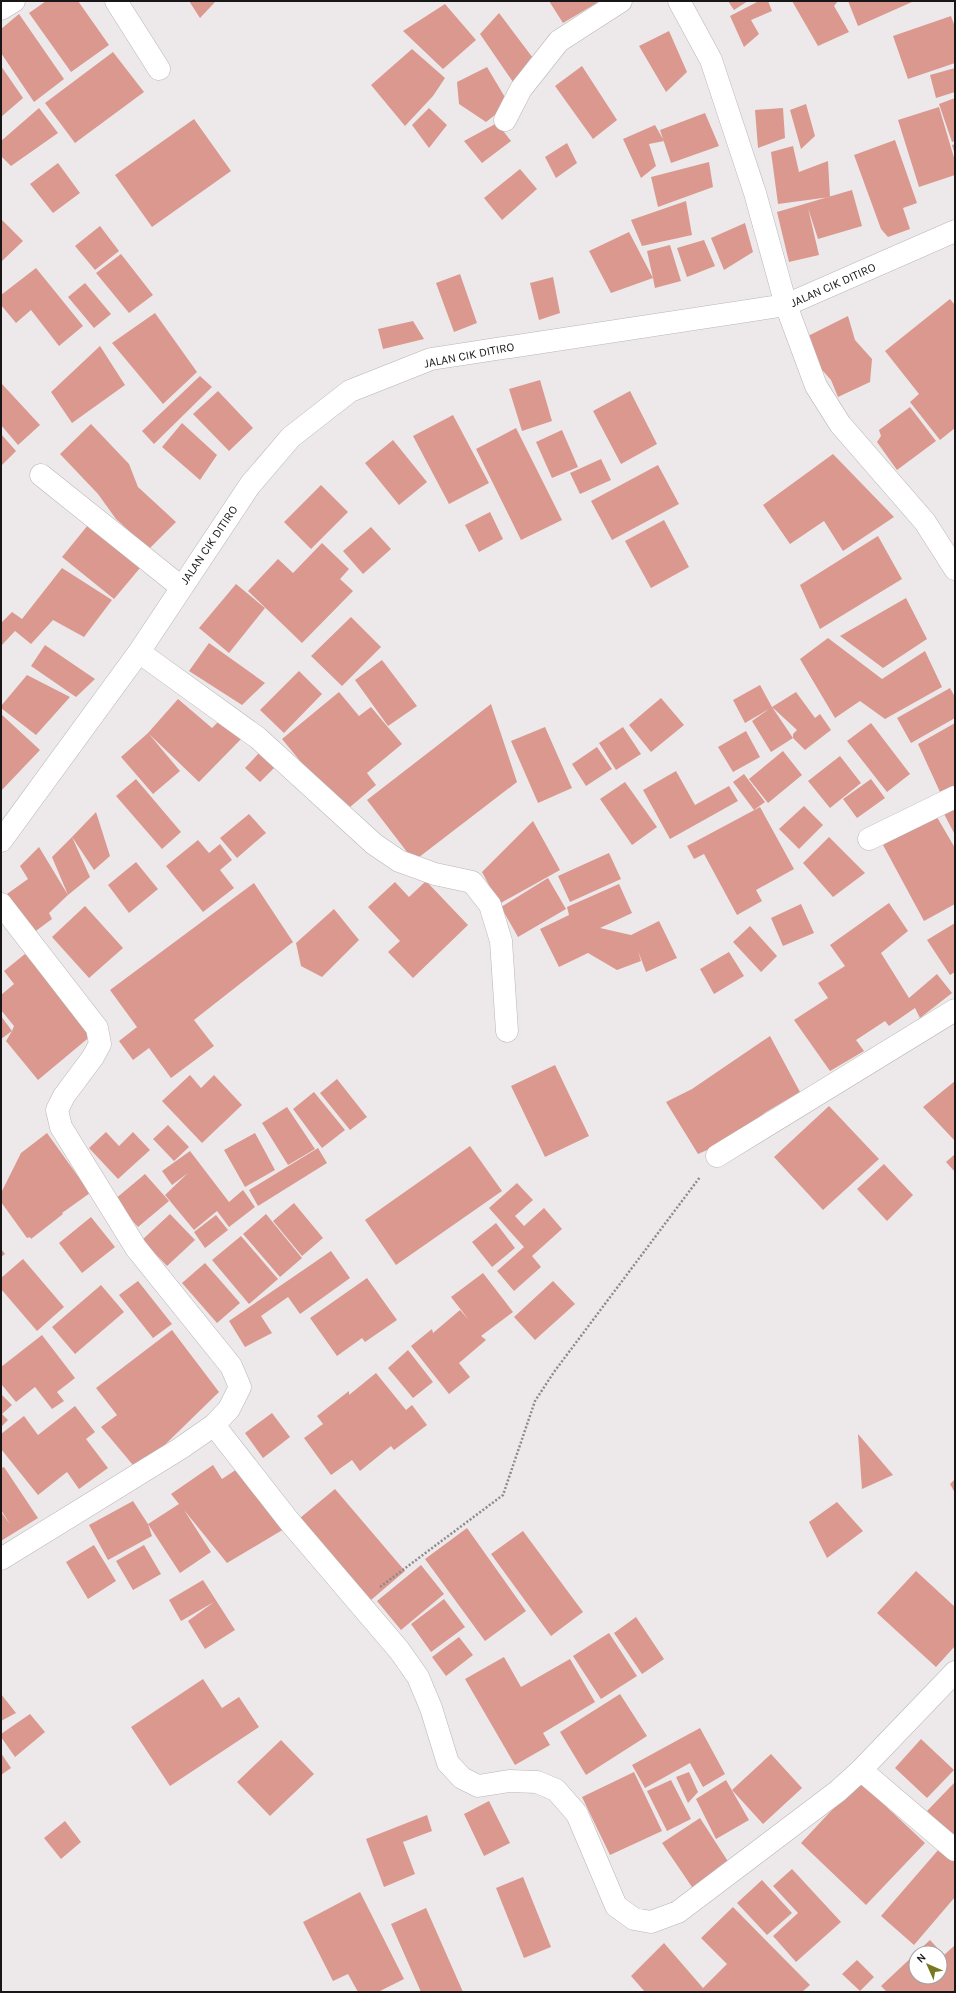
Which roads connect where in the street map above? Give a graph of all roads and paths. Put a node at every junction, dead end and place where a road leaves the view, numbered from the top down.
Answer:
1 (14, 1) edge
2 (116, 1) edge
3 (620, 1) edge
4 (679, 1) edge
5 (1, 9) edge
6 (160, 69) dead end
7 (505, 120) dead end
8 (955, 231) edge
9 (786, 305) junction
10 (41, 475) dead end
11 (955, 569) edge
12 (181, 587) junction
13 (139, 652) junction
14 (955, 797) edge
15 (868, 839) dead end
16 (1, 841) edge
17 (1, 904) edge
18 (955, 1010) edge
19 (507, 1031) dead end
20 (717, 1156) joint
21 (214, 1425) junction
22 (1, 1559) edge
23 (359, 1602) junction
24 (955, 1672) edge
25 (861, 1770) junction
26 (955, 1850) edge

1 - 5 street
2 - 6 street
3 - 7 street
4 - 9 street
8 - 9 street, JALAN CIK DITIRO
9 - 11 street
9 - 12 street, JALAN CIK DITIRO
10 - 12 street
12 - 13 street, JALAN CIK DITIRO
13 - 16 street, JALAN CIK DITIRO
13 - 19 street
14 - 15 street
17 - 21 street
18 - 20 street
20 - 23 path
21 - 22 street
21 - 23 street
23 - 25 street
24 - 25 street
25 - 26 street

